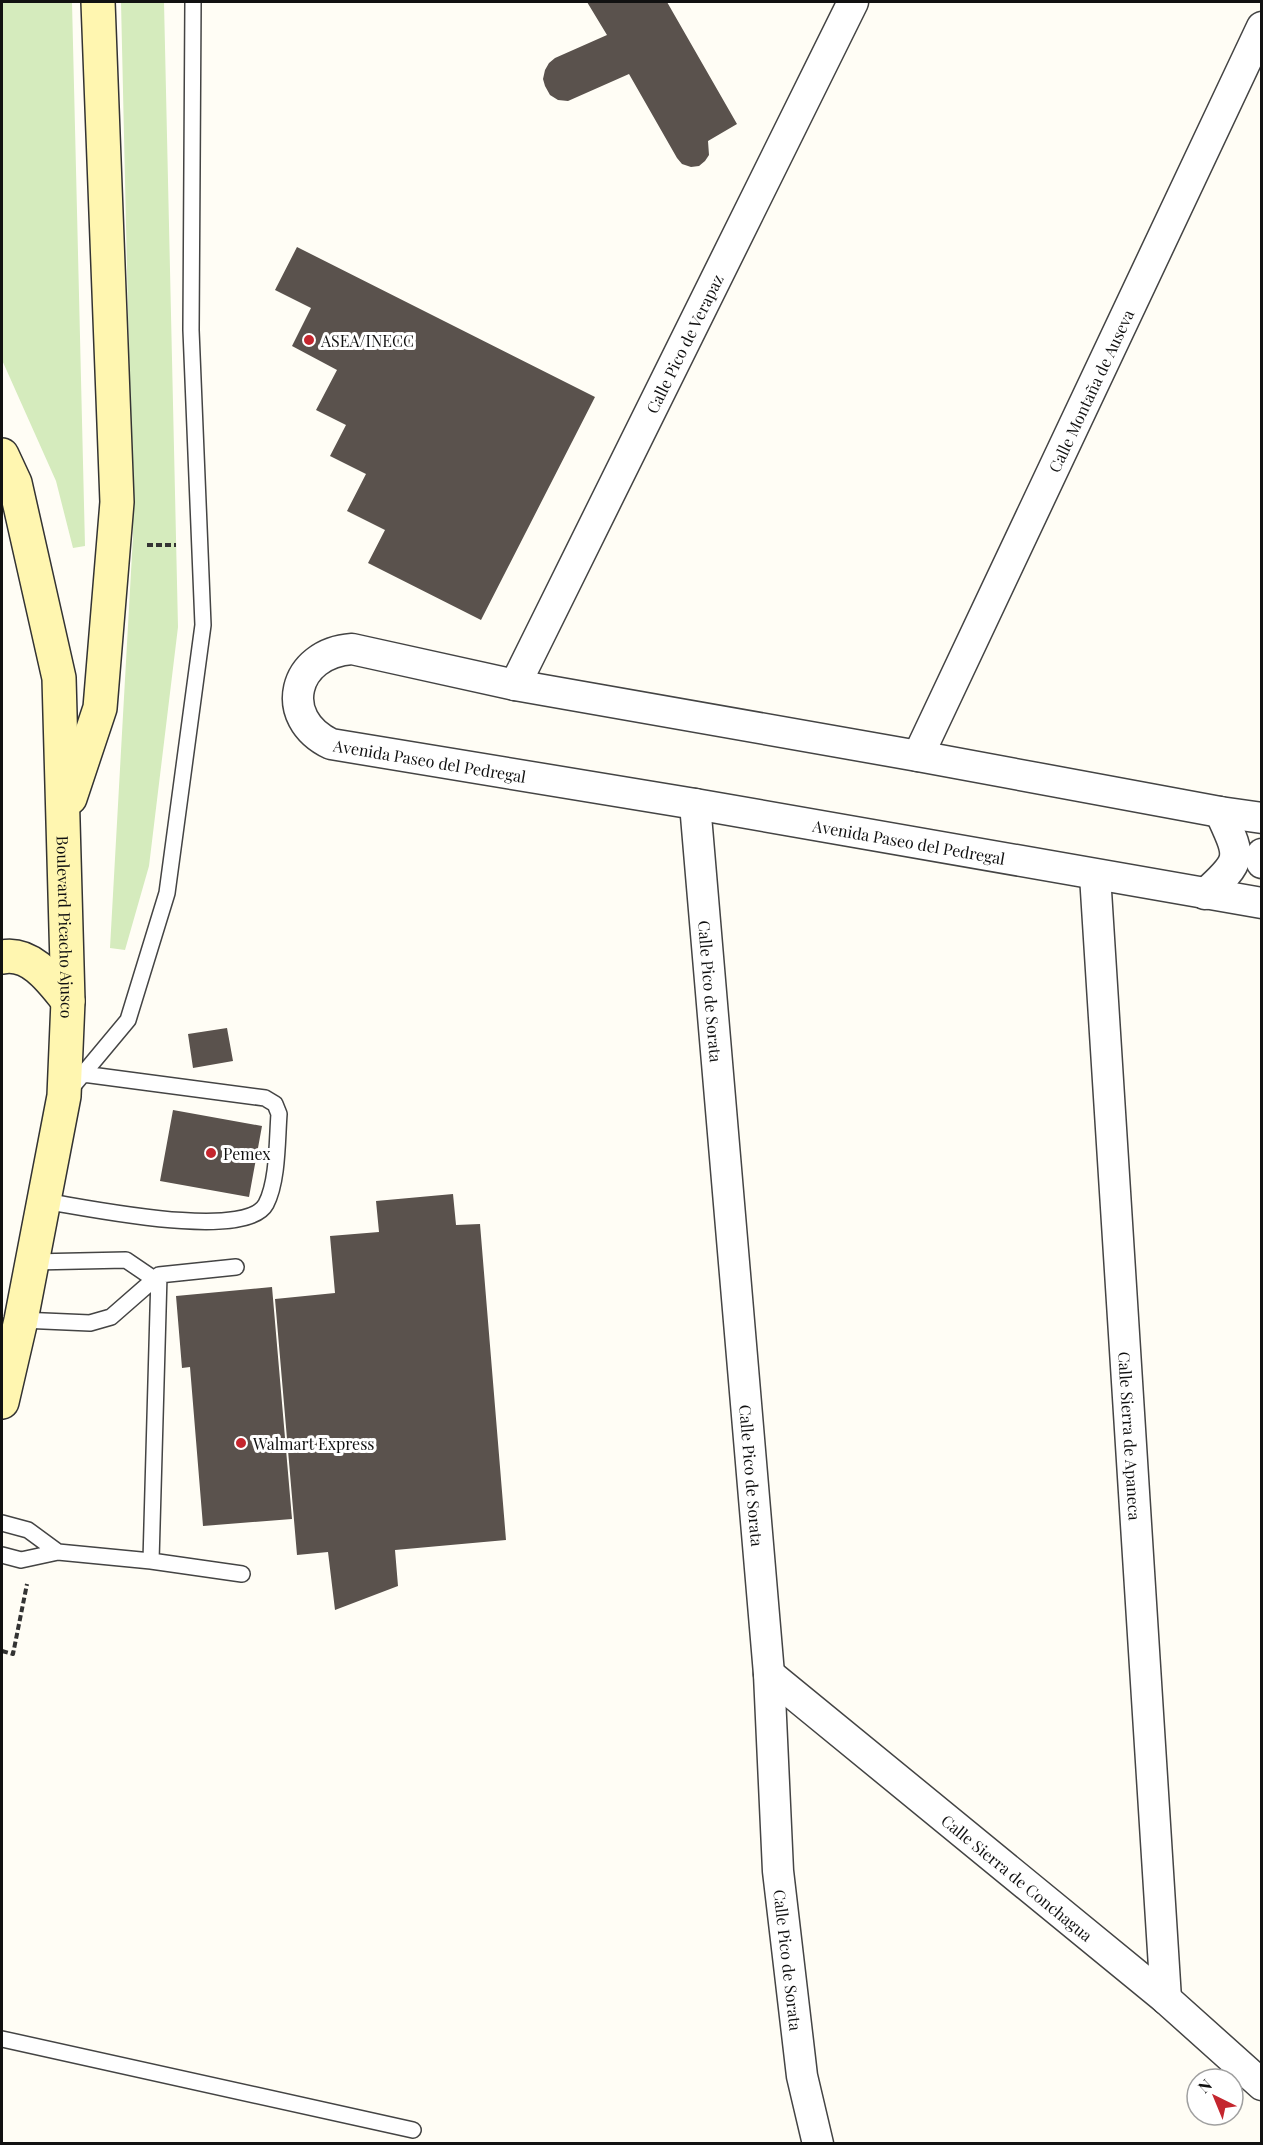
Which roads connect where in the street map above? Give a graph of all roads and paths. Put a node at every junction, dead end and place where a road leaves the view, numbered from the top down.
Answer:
1 (98, 2) edge
2 (193, 2) edge
3 (853, 2) edge
4 (1262, 27) edge
5 (2, 455) edge
6 (177, 544) dead end
7 (143, 546) dead end
8 (515, 685) junction
9 (918, 756) junction
10 (695, 804) junction
11 (1220, 812) junction
12 (63, 817) junction
13 (1262, 818) edge
14 (1262, 854) edge
15 (1262, 863) edge
16 (1095, 875) junction
17 (1206, 894) junction
18 (1262, 903) edge
19 (2, 957) edge
20 (68, 1000) junction
21 (74, 1085) junction
22 (44, 1202) junction
23 (33, 1262) junction
24 (236, 1267) dead end
25 (157, 1277) junction
26 (21, 1320) junction
27 (2, 1402) edge
28 (2, 1523) edge
29 (57, 1552) junction
30 (2, 1555) edge
31 (151, 1561) junction
32 (29, 1574) dead end
33 (242, 1574) dead end
34 (2, 1651) edge
35 (769, 1674) junction
36 (1166, 1999) junction
37 (2, 2039) edge
38 (1262, 2085) edge
39 (413, 2130) dead end
40 (818, 2144) edge

1 - 12 main road
2 - 21 lane
3 - 8 street, Calle Pico de Verapaz
4 - 9 street, Calle Montaña de Auseva
5 - 12 main road, Boulevard Picacho Ajusco
6 - 7 path
8 - 9 street, Avenida Paseo del Pedregal
8 - 10 street, Avenida Paseo del Pedregal
9 - 11 street, Avenida Paseo del Pedregal
10 - 16 street, Avenida Paseo del Pedregal
10 - 35 street, Calle Pico de Sorata
11 - 13 street, Avenida Paseo del Pedregal
11 - 17 street
12 - 20 main road, Boulevard Picacho Ajusco
14 - 15 street
16 - 17 street, Avenida Paseo del Pedregal
16 - 36 street, Calle Sierra de Apaneca
17 - 18 street, Avenida Paseo del Pedregal
19 - 20 main road
20 - 21 main road, Boulevard Picacho Ajusco
21 - 22 main road, Boulevard Picacho Ajusco
21 - 22 lane
22 - 23 main road, Boulevard Picacho Ajusco
23 - 25 lane
23 - 26 main road, Boulevard Picacho Ajusco
24 - 25 lane
25 - 26 lane
25 - 31 lane
26 - 27 main road, Boulevard Picacho Ajusco
28 - 29 lane
29 - 30 lane
29 - 31 lane
31 - 33 lane
32 - 34 path
35 - 36 street, Calle Sierra de Conchagua
35 - 40 street, Calle Pico de Sorata
36 - 38 street, Calle Sierra de Conchagua
37 - 39 lane

